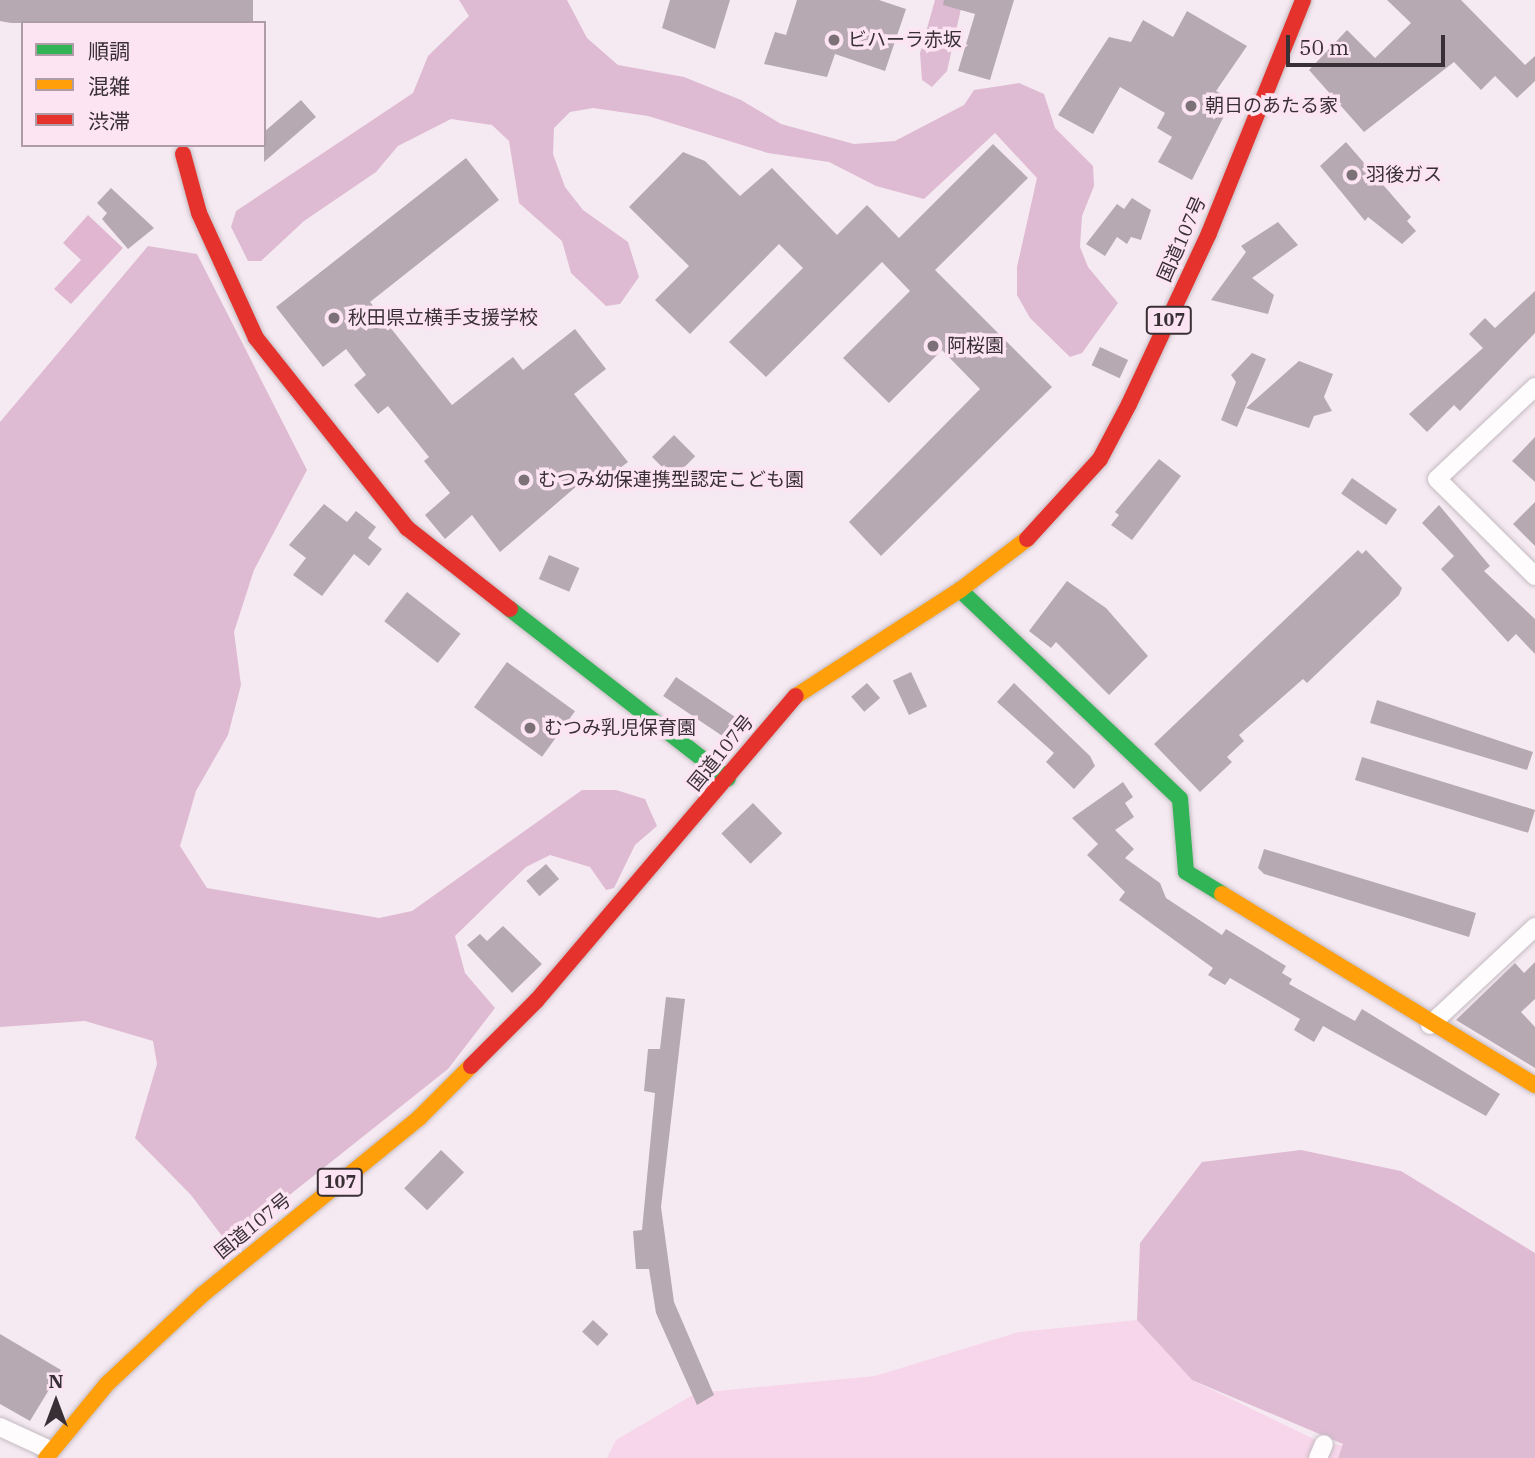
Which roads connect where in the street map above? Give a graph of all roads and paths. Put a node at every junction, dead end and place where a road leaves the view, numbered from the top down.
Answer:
1 (1303, 0) edge
2 (183, 154) dead end
3 (1535, 387) edge
4 (1535, 576) edge
5 (960, 590) junction
6 (728, 779) junction
7 (1535, 927) edge
8 (1430, 1025) junction
9 (1535, 1085) edge
10 (0, 1427) edge
11 (48, 1454) edge

1 - 5 main road, 国道107号 / 107
2 - 6 main road
3 - 4 street
5 - 6 main road, 国道107号 / 107
5 - 8 main road
6 - 11 main road, 国道107号 / 107
7 - 8 street
8 - 9 main road
10 - 11 street

